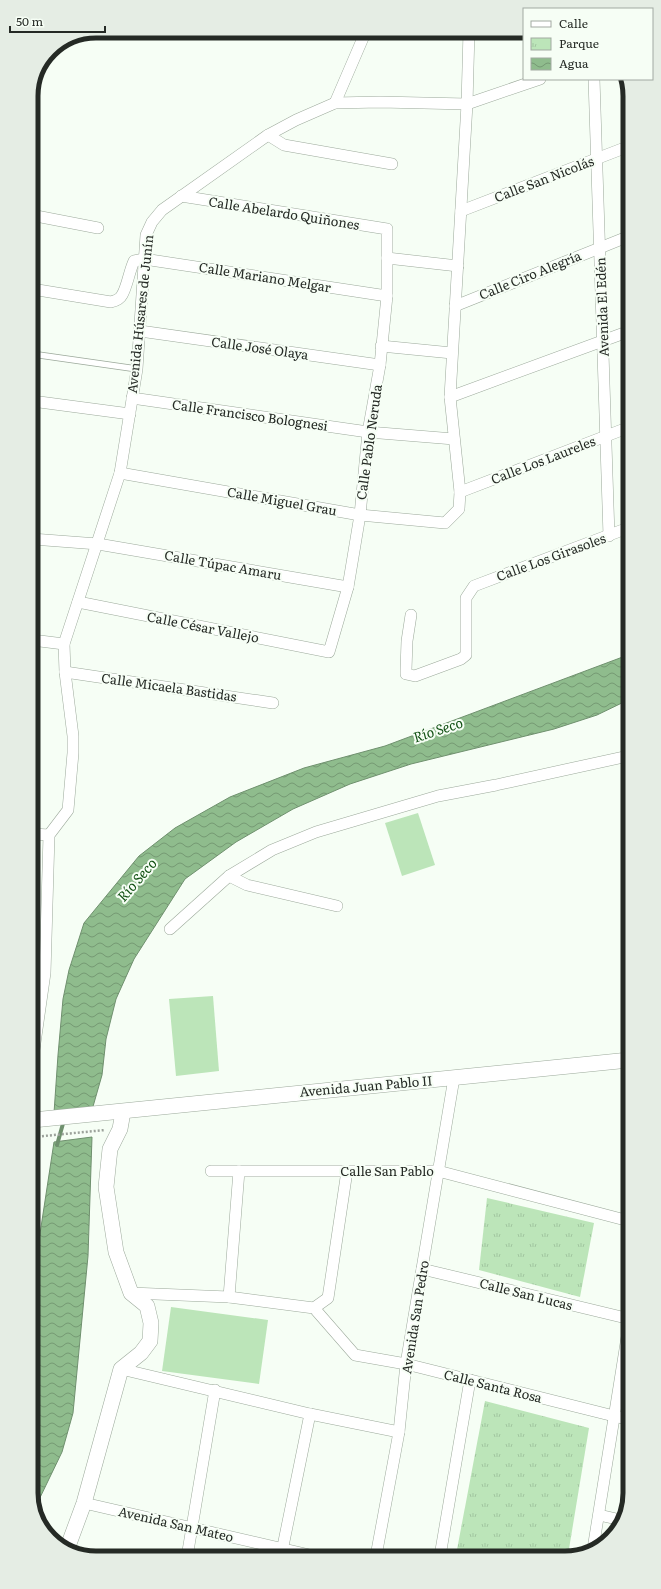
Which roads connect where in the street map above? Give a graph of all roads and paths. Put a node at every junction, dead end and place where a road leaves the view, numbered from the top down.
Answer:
1 (363, 38) edge
2 (468, 38) edge
3 (537, 80) edge
4 (594, 80) edge
5 (335, 103) junction
6 (467, 104) junction
7 (268, 135) junction
8 (623, 149) edge
9 (597, 159) junction
10 (392, 164) dead end
11 (181, 196) junction
12 (461, 211) junction
13 (38, 216) edge
14 (98, 228) dead end
15 (387, 229) joint
16 (623, 238) edge
17 (600, 247) junction
18 (387, 258) junction
19 (144, 259) junction
20 (458, 266) junction
21 (38, 290) edge
22 (387, 296) junction
23 (455, 306) junction
24 (140, 331) junction
25 (623, 334) edge
26 (603, 341) junction
27 (381, 346) junction
28 (452, 353) junction
29 (38, 355) edge
30 (380, 365) junction
31 (137, 369) junction
32 (450, 397) junction
33 (132, 398) junction
34 (38, 402) edge
35 (130, 414) junction
36 (623, 429) edge
37 (368, 432) junction
38 (606, 435) junction
39 (454, 439) junction
40 (120, 473) junction
41 (460, 492) junction
42 (360, 515) junction
43 (623, 530) edge
44 (609, 536) junction
45 (38, 539) edge
46 (98, 544) junction
47 (348, 587) junction
48 (78, 602) junction
49 (411, 615) dead end
50 (38, 641) edge
51 (64, 644) junction
52 (329, 652) joint
53 (65, 672) junction
54 (273, 703) dead end
55 (623, 757) edge
56 (38, 834) edge
57 (49, 835) junction
58 (229, 876) junction
59 (337, 906) dead end
60 (170, 929) dead end
61 (38, 996) edge
62 (623, 1061) edge
63 (454, 1078) junction
64 (123, 1112) junction
65 (38, 1120) edge
66 (98, 1130) dead end
67 (38, 1137) edge
68 (211, 1171) dead end
69 (239, 1171) junction
70 (347, 1171) junction
71 (438, 1171) junction
72 (623, 1219) edge
73 (422, 1269) junction
74 (131, 1293) junction
75 (229, 1297) junction
76 (314, 1308) junction
77 (623, 1317) edge
78 (623, 1361) edge
79 (406, 1364) junction
80 (121, 1369) junction
81 (470, 1380) junction
82 (215, 1390) junction
83 (310, 1414) junction
84 (614, 1416) junction
85 (623, 1418) edge
86 (399, 1432) junction
87 (84, 1503) junction
88 (599, 1514) junction
89 (617, 1519) edge
90 (192, 1528) junction
91 (594, 1543) edge
92 (69, 1544) edge
93 (188, 1551) edge
94 (275, 1551) edge
95 (282, 1551) edge
96 (377, 1551) edge
97 (441, 1551) edge

1 - 5 street
2 - 6 street
3 - 6 street, Avenida Húsares de Junín
4 - 9 street, Avenida El Edén
5 - 6 street, Avenida Húsares de Junín
5 - 7 street, Avenida Húsares de Junín
6 - 12 street
7 - 10 street
7 - 11 street, Avenida Húsares de Junín
8 - 9 street, Calle San Nicolás
9 - 12 street, Calle San Nicolás
9 - 17 street, Avenida El Edén
11 - 15 street, Calle Abelardo Quiñones
11 - 19 street, Avenida Húsares de Junín
12 - 20 street
13 - 14 street
15 - 18 street, Calle Pablo Neruda
16 - 17 street, Calle Ciro Alegría
17 - 23 street, Calle Ciro Alegría
17 - 26 street, Avenida El Edén
18 - 20 street
18 - 22 street, Calle Pablo Neruda
19 - 21 street
19 - 22 street, Calle Mariano Melgar
19 - 24 street, Avenida Húsares de Junín
20 - 23 street
22 - 27 street, Calle Pablo Neruda
23 - 28 street
24 - 30 street, Calle José Olaya
24 - 31 street, Avenida Húsares de Junín
25 - 26 street
26 - 32 street
26 - 38 street, Avenida El Edén
27 - 28 street
27 - 30 street, Calle Pablo Neruda
28 - 32 street
29 - 31 lane
30 - 37 street, Calle Pablo Neruda
31 - 33 street, Avenida Húsares de Junín
32 - 39 street
33 - 35 street, Avenida Húsares de Junín
33 - 37 street, Calle Francisco Bolognesi
34 - 35 street
35 - 40 street, Avenida Húsares de Junín
36 - 38 street, Calle Los Laureles
37 - 39 street, Calle Francisco Bolognesi
37 - 42 street, Calle Pablo Neruda
38 - 41 street, Calle Los Laureles
38 - 44 street, Avenida El Edén
39 - 41 street
40 - 42 street, Calle Miguel Grau
40 - 46 street, Avenida Húsares de Junín
41 - 42 street, Calle Miguel Grau
42 - 47 street, Calle Pablo Neruda
43 - 44 street, Calle Los Girasoles
44 - 49 street, Calle Los Girasoles
45 - 46 street, Calle Túpac Amaru
46 - 47 street, Calle Túpac Amaru
46 - 48 street, Avenida Húsares de Junín
47 - 52 street, Calle Pablo Neruda
48 - 51 street, Avenida Húsares de Junín
48 - 52 street, Calle César Vallejo
50 - 51 street
51 - 53 street
53 - 54 street, Calle Micaela Bastidas
53 - 57 street
55 - 58 street
56 - 57 street
57 - 61 street
58 - 59 street
58 - 60 street
62 - 63 street, Avenida Juan Pablo II
63 - 64 street, Avenida Juan Pablo II
63 - 71 street, Avenida San Pedro
64 - 65 street, Avenida Juan Pablo II
64 - 74 street
66 - 67 path
68 - 69 street, Calle San Pablo
69 - 70 street, Calle San Pablo
69 - 75 street
70 - 71 street, Calle San Pablo
70 - 76 street
71 - 72 street, Calle San Pablo
71 - 73 street, Avenida San Pedro
73 - 77 street, Calle San Lucas
73 - 79 street, Avenida San Pedro
74 - 75 street
74 - 80 street
75 - 76 street
76 - 79 street, Calle Santa Rosa
78 - 84 street
79 - 81 street, Calle Santa Rosa
79 - 86 street, Avenida San Pedro
80 - 82 street
80 - 87 street
81 - 84 street, Calle Santa Rosa
81 - 97 street
82 - 83 street
82 - 90 street
83 - 86 street
83 - 95 street
84 - 85 street, Calle Santa Rosa
84 - 88 street
86 - 96 street, Avenida San Pedro
87 - 90 street, Avenida San Mateo
87 - 92 street
88 - 89 street
88 - 91 street
90 - 93 street
90 - 94 street, Avenida San Mateo

